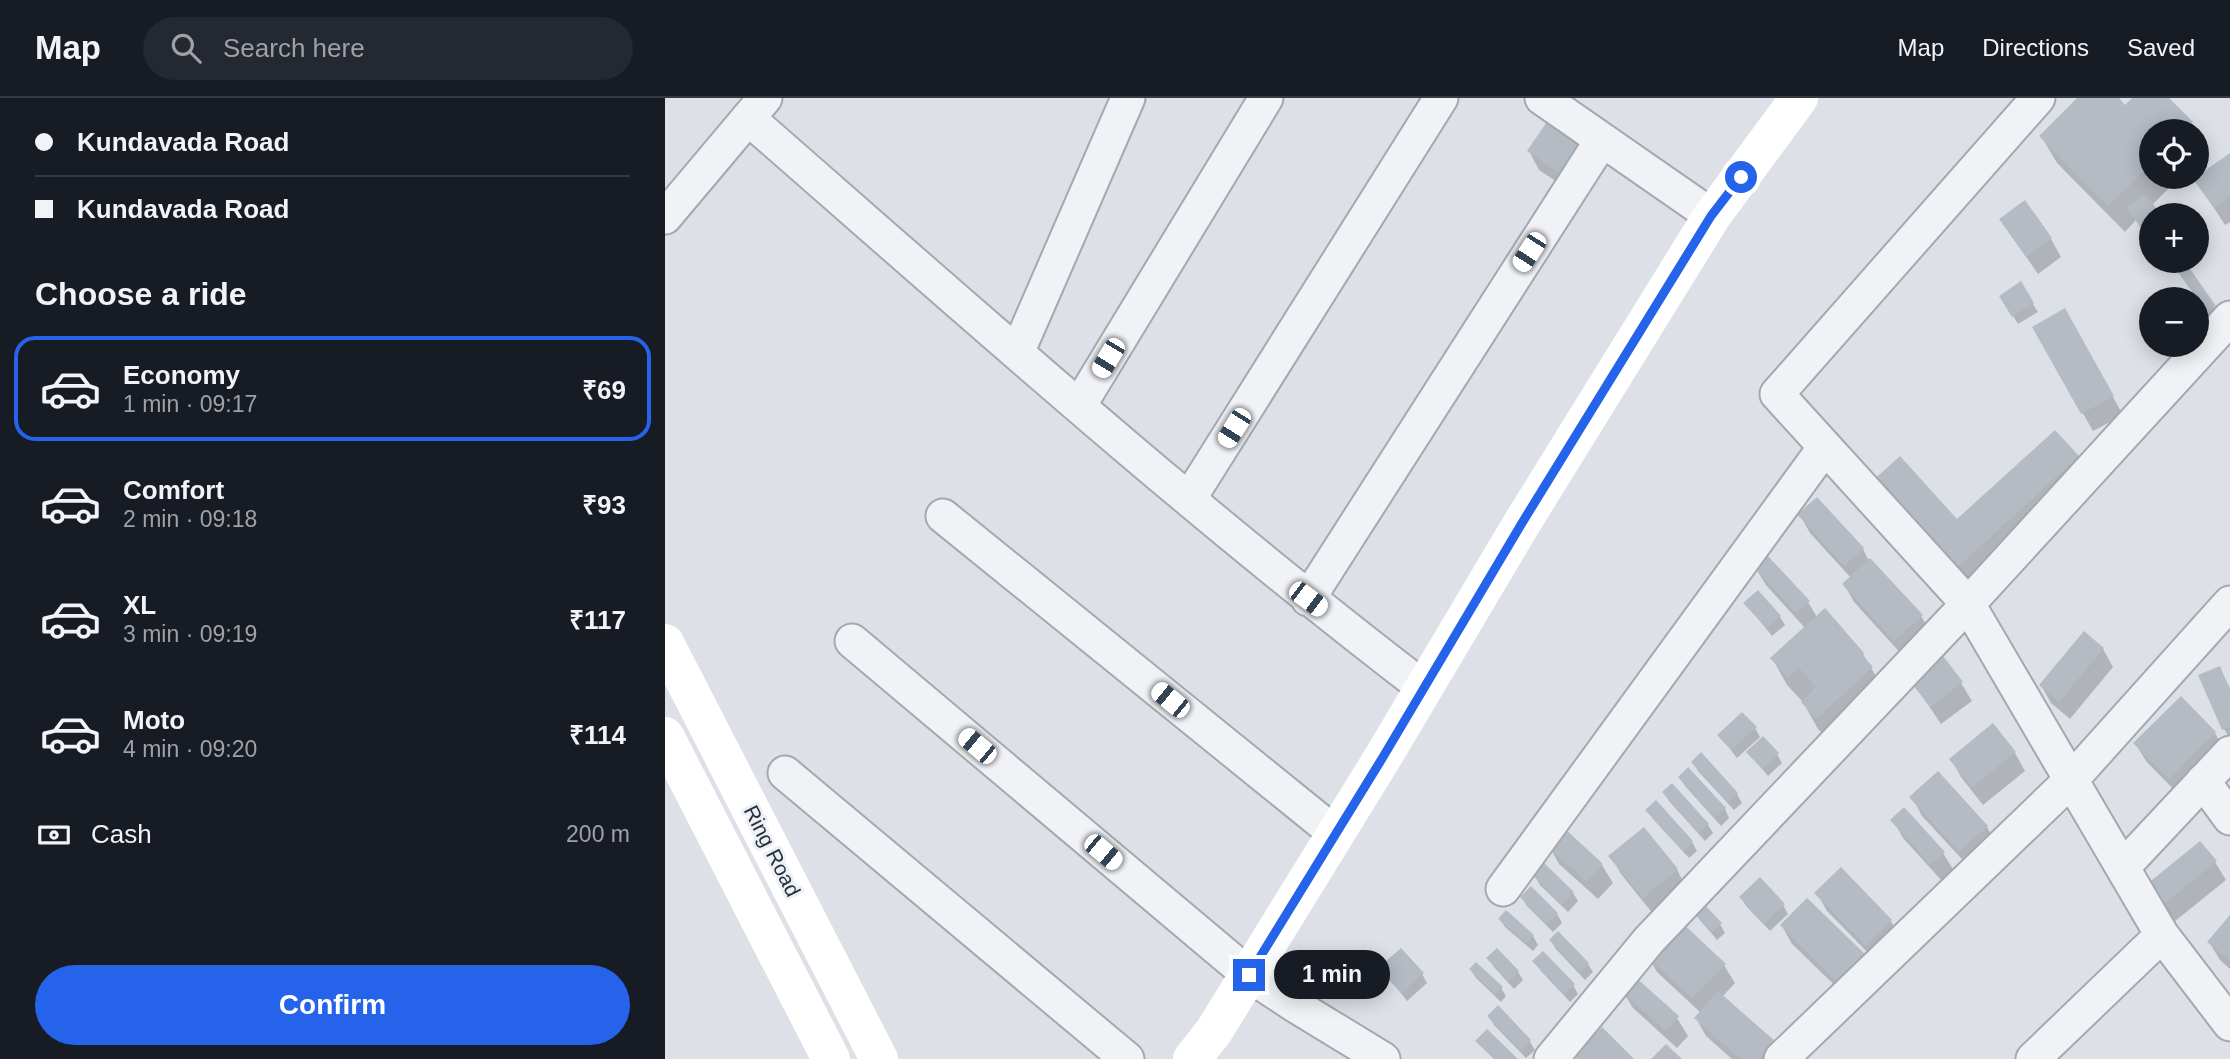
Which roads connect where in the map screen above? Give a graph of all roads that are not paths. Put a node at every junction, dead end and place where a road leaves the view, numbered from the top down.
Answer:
1 (1128, 98) edge
2 (1266, 98) edge
3 (1441, 98) edge
4 (1542, 98) edge
5 (1799, 98) edge
6 (2038, 98) edge
7 (757, 108) edge
8 (1602, 140) junction
9 (1711, 216) junction
10 (665, 218) edge
11 (2230, 318) edge
12 (1017, 353) junction
13 (1079, 406) junction
14 (1825, 447) junction
15 (1189, 499) junction
16 (943, 516) dead end
17 (1308, 599) junction
18 (2230, 603) edge
19 (1969, 604) junction
20 (852, 641) dead end
21 (665, 643) edge
22 (1424, 688) junction
23 (667, 745) edge
24 (2230, 752) edge
25 (785, 774) dead end
26 (2071, 779) junction
27 (2203, 781) junction
28 (2230, 818) edge
29 (1336, 834) junction
30 (2123, 867) junction
31 (1503, 890) dead end
32 (2162, 935) junction
33 (1249, 975) junction
34 (2230, 1024) edge
35 (831, 1059) edge
36 (879, 1059) edge
37 (1128, 1059) edge
38 (1192, 1059) edge
39 (1383, 1059) edge
40 (1551, 1059) edge
41 (1781, 1059) edge
42 (2033, 1059) edge

1 - 12 street
2 - 13 street
3 - 15 street
4 - 8 street
5 - 9 street
6 - 14 street
7 - 10 street
7 - 12 street
8 - 9 street
8 - 17 street
9 - 22 street
11 - 19 street
12 - 13 street
13 - 15 street
14 - 19 street
14 - 31 street
15 - 17 street
16 - 29 street
17 - 22 street
18 - 26 street
19 - 26 street
19 - 40 street
20 - 33 street
21 - 36 street, Ring Road
22 - 29 street
23 - 35 street, Ring Road
24 - 27 street
25 - 37 street
26 - 30 street
26 - 41 street
27 - 28 street
27 - 30 street
29 - 33 street
30 - 32 street
32 - 34 street
32 - 42 street
33 - 38 street
33 - 39 street

